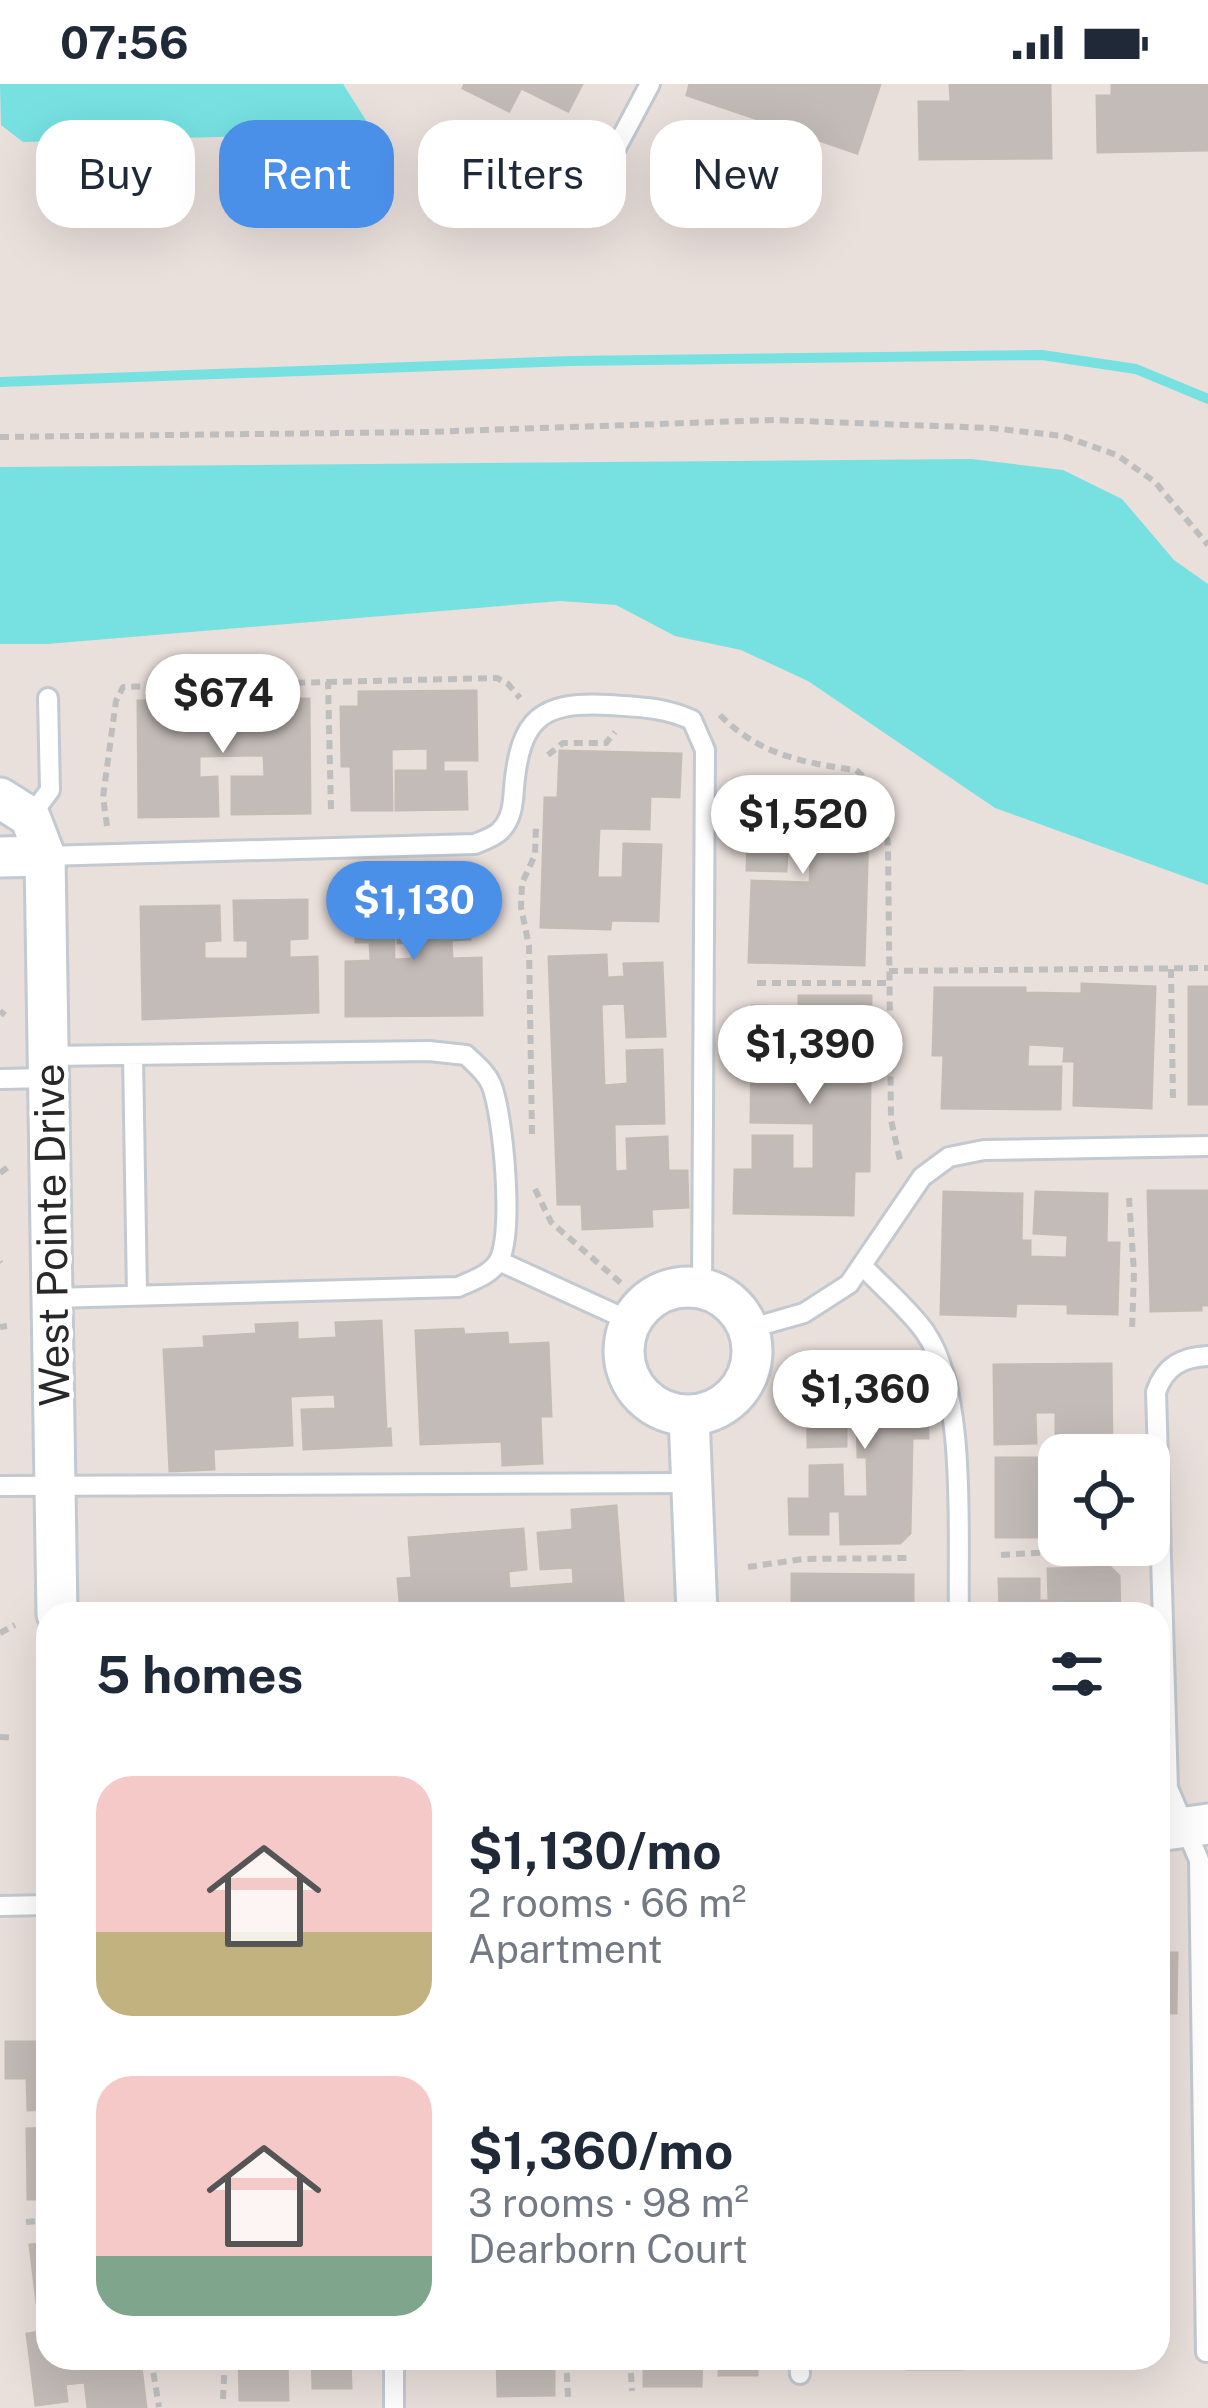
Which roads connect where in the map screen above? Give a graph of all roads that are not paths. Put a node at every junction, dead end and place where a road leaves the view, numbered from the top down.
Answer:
1 (650, 84) edge
2 (626, 129) edge
3 (49, 698) dead end
4 (15, 808) edge
5 (45, 856) junction
6 (0, 857) edge
7 (133, 1055) junction
8 (49, 1068) junction
9 (0, 1079) edge
10 (1208, 1146) edge
11 (499, 1262) junction
12 (862, 1265) junction
13 (702, 1289) junction
14 (137, 1295) junction
15 (52, 1298) junction
16 (627, 1304) junction
17 (748, 1329) junction
18 (1208, 1356) edge
19 (689, 1415) junction
20 (692, 1484) junction
21 (55, 1485) junction
22 (0, 1486) edge
23 (57, 1602) edge
24 (697, 1602) edge
25 (959, 1602) edge
26 (1162, 1602) edge
27 (1170, 1793) edge
28 (1183, 1827) edge
29 (36, 1905) edge
30 (0, 1906) edge
31 (1206, 2352) edge
32 (394, 2370) edge
33 (394, 2408) edge

1 - 2 lane
3 - 4 lane
4 - 5 street, West Pointe Drive
5 - 6 street
5 - 8 street, West Pointe Drive
5 - 13 lane
7 - 8 lane
7 - 11 lane
7 - 14 lane
8 - 9 lane
8 - 15 street, West Pointe Drive
10 - 12 lane
11 - 14 lane
11 - 16 lane
12 - 17 lane
12 - 25 lane
13 - 16 street
13 - 17 street
14 - 15 lane
15 - 21 street, West Pointe Drive
16 - 19 street
17 - 19 street
18 - 26 lane
19 - 20 street
20 - 21 lane
20 - 24 street
21 - 22 lane
21 - 23 street, West Pointe Drive
27 - 28 lane
28 - 31 lane
29 - 30 lane
32 - 33 lane

